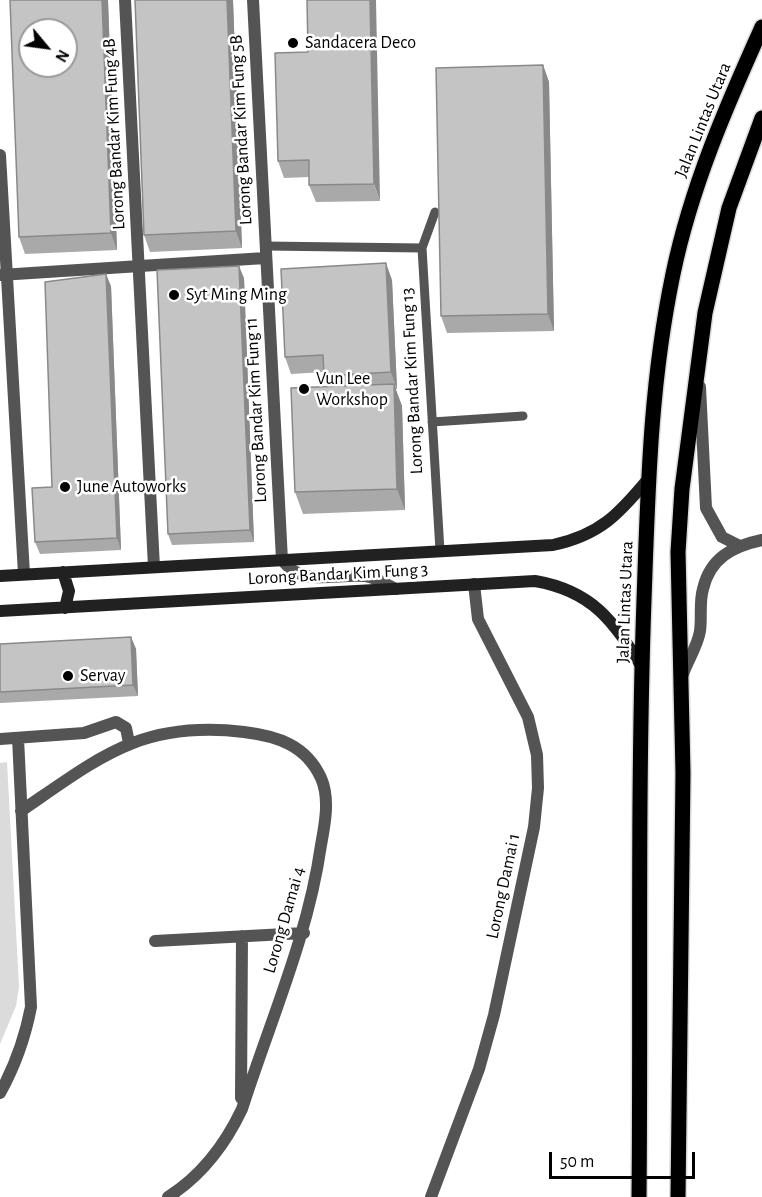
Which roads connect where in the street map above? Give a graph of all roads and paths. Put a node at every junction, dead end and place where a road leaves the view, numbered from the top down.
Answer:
1 (125, 0) edge
2 (253, 0) edge
3 (762, 27) edge
4 (762, 118) edge
5 (0, 155) edge
6 (435, 212) dead end
7 (422, 248) junction
8 (265, 252) junction
9 (138, 267) junction
10 (3, 274) edge
11 (697, 365) junction
12 (523, 416) dead end
13 (432, 422) junction
14 (649, 478) junction
15 (762, 540) edge
16 (738, 545) junction
17 (441, 551) junction
18 (282, 560) junction
19 (154, 567) junction
20 (63, 572) junction
21 (24, 574) junction
22 (0, 576) edge
23 (474, 584) junction
24 (396, 589) junction
25 (65, 608) junction
26 (0, 610) edge
27 (642, 667) junction
28 (683, 674) junction
29 (18, 738) junction
30 (0, 739) edge
31 (129, 743) junction
32 (21, 811) junction
33 (304, 933) junction
34 (242, 936) junction
35 (155, 941) dead end
36 (0, 1093) edge
37 (238, 1118) junction
38 (168, 1197) edge
39 (431, 1197) edge
40 (639, 1197) edge
41 (678, 1197) edge

1 - 9 street, Lorong Bandar Kim Fung 4B
2 - 8 street, Lorong Bandar Kim Fung 5B
3 - 14 main road, Jalan Lintas Utara
4 - 11 main road
5 - 10 street
6 - 7 lane, Lorong Bandar Kim Fung 13
7 - 8 lane
7 - 13 lane, Lorong Bandar Kim Fung 13
8 - 9 street
8 - 18 street, Lorong Bandar Kim Fung 11
9 - 10 street
9 - 19 street, Lorong Bandar Kim Fung 4B
10 - 21 street
11 - 16 street
11 - 28 main road
12 - 13 lane
13 - 17 lane, Lorong Bandar Kim Fung 13
14 - 17 main road, Lorong Bandar Kim Fung 3
14 - 27 main road, Jalan Lintas Utara
15 - 16 street
16 - 28 street
17 - 18 main road, Lorong Bandar Kim Fung 3
18 - 19 main road, Lorong Bandar Kim Fung 3
18 - 24 street
19 - 20 main road, Lorong Bandar Kim Fung 3
20 - 21 main road, Lorong Bandar Kim Fung 3
20 - 25 main road
21 - 22 main road, Lorong Bandar Kim Fung 3
23 - 24 main road, Lorong Bandar Kim Fung 3
23 - 27 main road, Lorong Bandar Kim Fung 3
23 - 39 street, Lorong Damai 1
24 - 25 main road, Lorong Bandar Kim Fung 3
25 - 26 main road, Lorong Bandar Kim Fung 3
27 - 40 main road, Jalan Lintas Utara
28 - 41 main road
29 - 30 street
29 - 31 street
29 - 32 street
31 - 32 street, Lorong Damai 4
31 - 33 street, Lorong Damai 4
32 - 36 street
33 - 34 street
33 - 37 street, Lorong Damai 4
34 - 35 street
34 - 37 street
37 - 38 street, Lorong Damai 4

